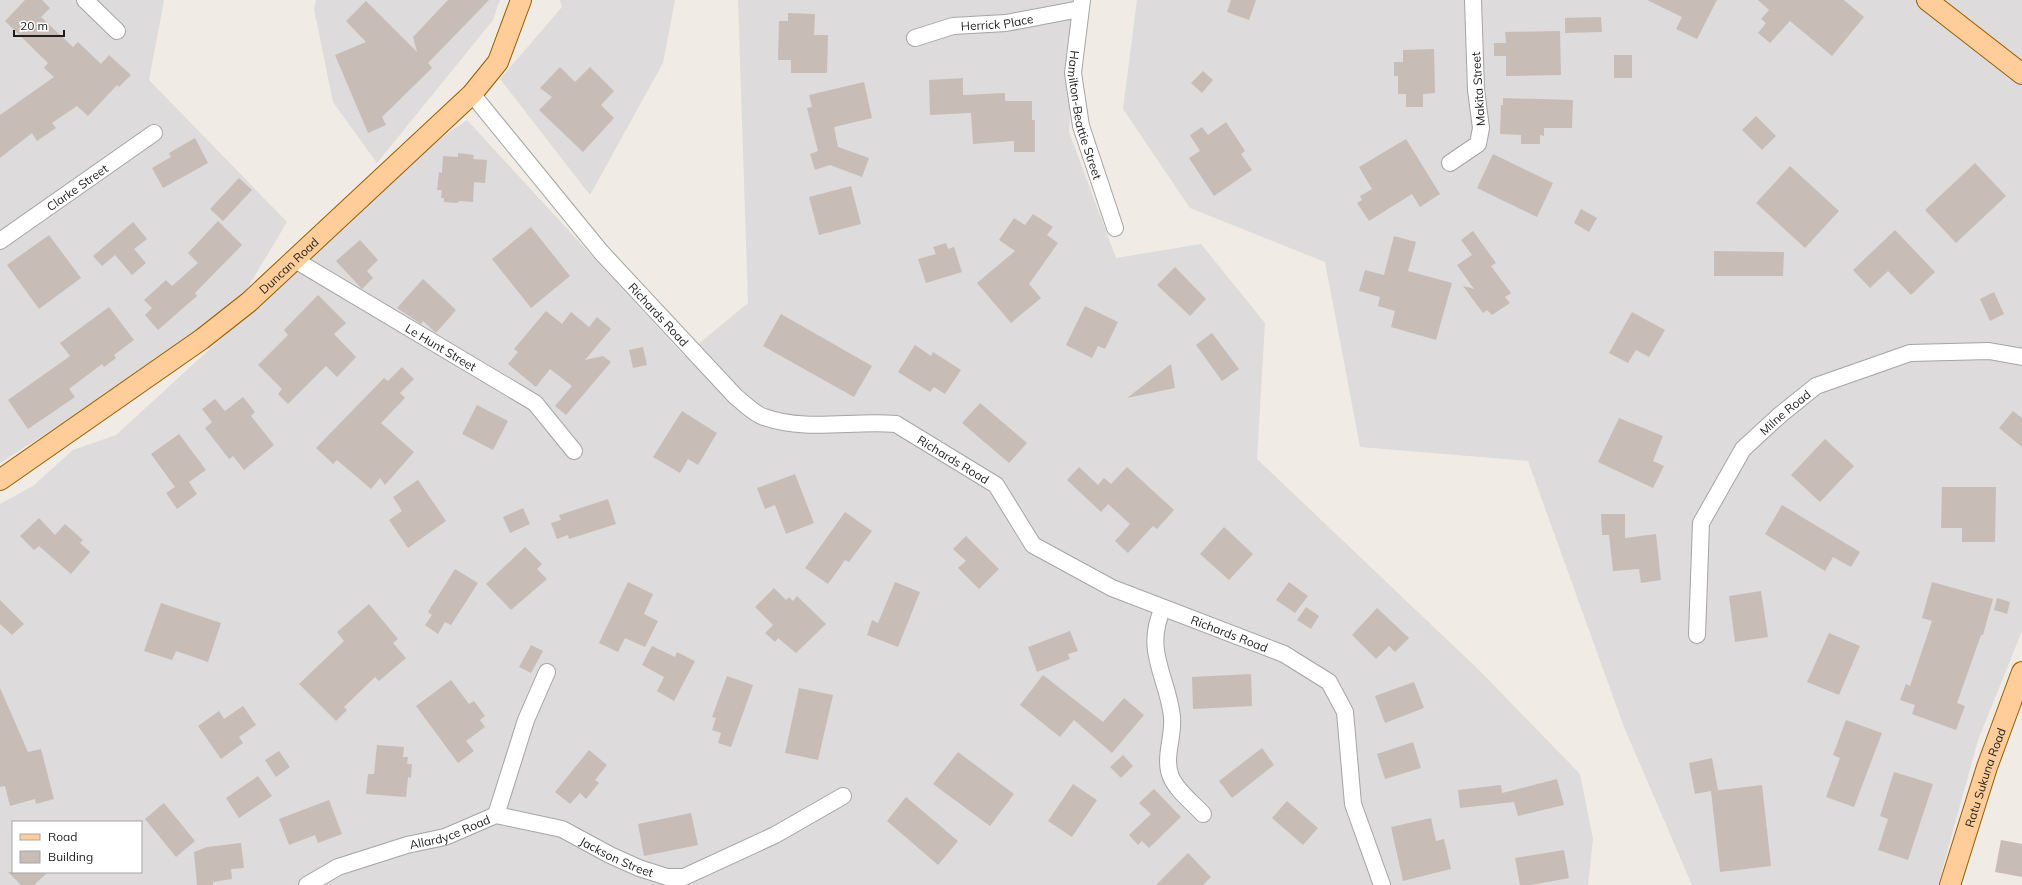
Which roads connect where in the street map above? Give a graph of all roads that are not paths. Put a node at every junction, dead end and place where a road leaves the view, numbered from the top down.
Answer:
1 (85, 0) edge
2 (521, 0) edge
3 (1473, 0) edge
4 (1927, 0) edge
5 (1081, 4) edge
6 (117, 31) dead end
7 (915, 38) dead end
8 (2022, 74) edge
9 (472, 94) junction
10 (154, 133) dead end
11 (1450, 163) dead end
12 (1114, 228) dead end
13 (0, 241) edge
14 (295, 260) junction
15 (2022, 357) edge
16 (574, 451) dead end
17 (0, 480) edge
18 (1163, 608) junction
19 (1697, 635) dead end
20 (547, 672) dead end
21 (2022, 672) edge
22 (843, 796) dead end
23 (1203, 814) dead end
24 (496, 815) junction
25 (307, 885) edge
26 (1382, 885) edge
27 (1950, 885) edge

1 - 6 street
2 - 9 main road, Duncan Road
3 - 11 street, Makita Street
4 - 8 main road
5 - 7 street, Herrick Place
5 - 12 street, Hamilton-Beattie Street
9 - 14 main road, Duncan Road
9 - 18 street, Richards Road
10 - 13 street, Clarke Street
14 - 16 street, Le Hunt Street
14 - 17 main road, Duncan Road
15 - 19 street, Milne Road
18 - 23 street
18 - 26 street, Richards Road
20 - 24 street, Allardyce Road
21 - 27 main road, Ratu Sukuna Road
22 - 24 street, Jackson Street
24 - 25 street, Allardyce Road

